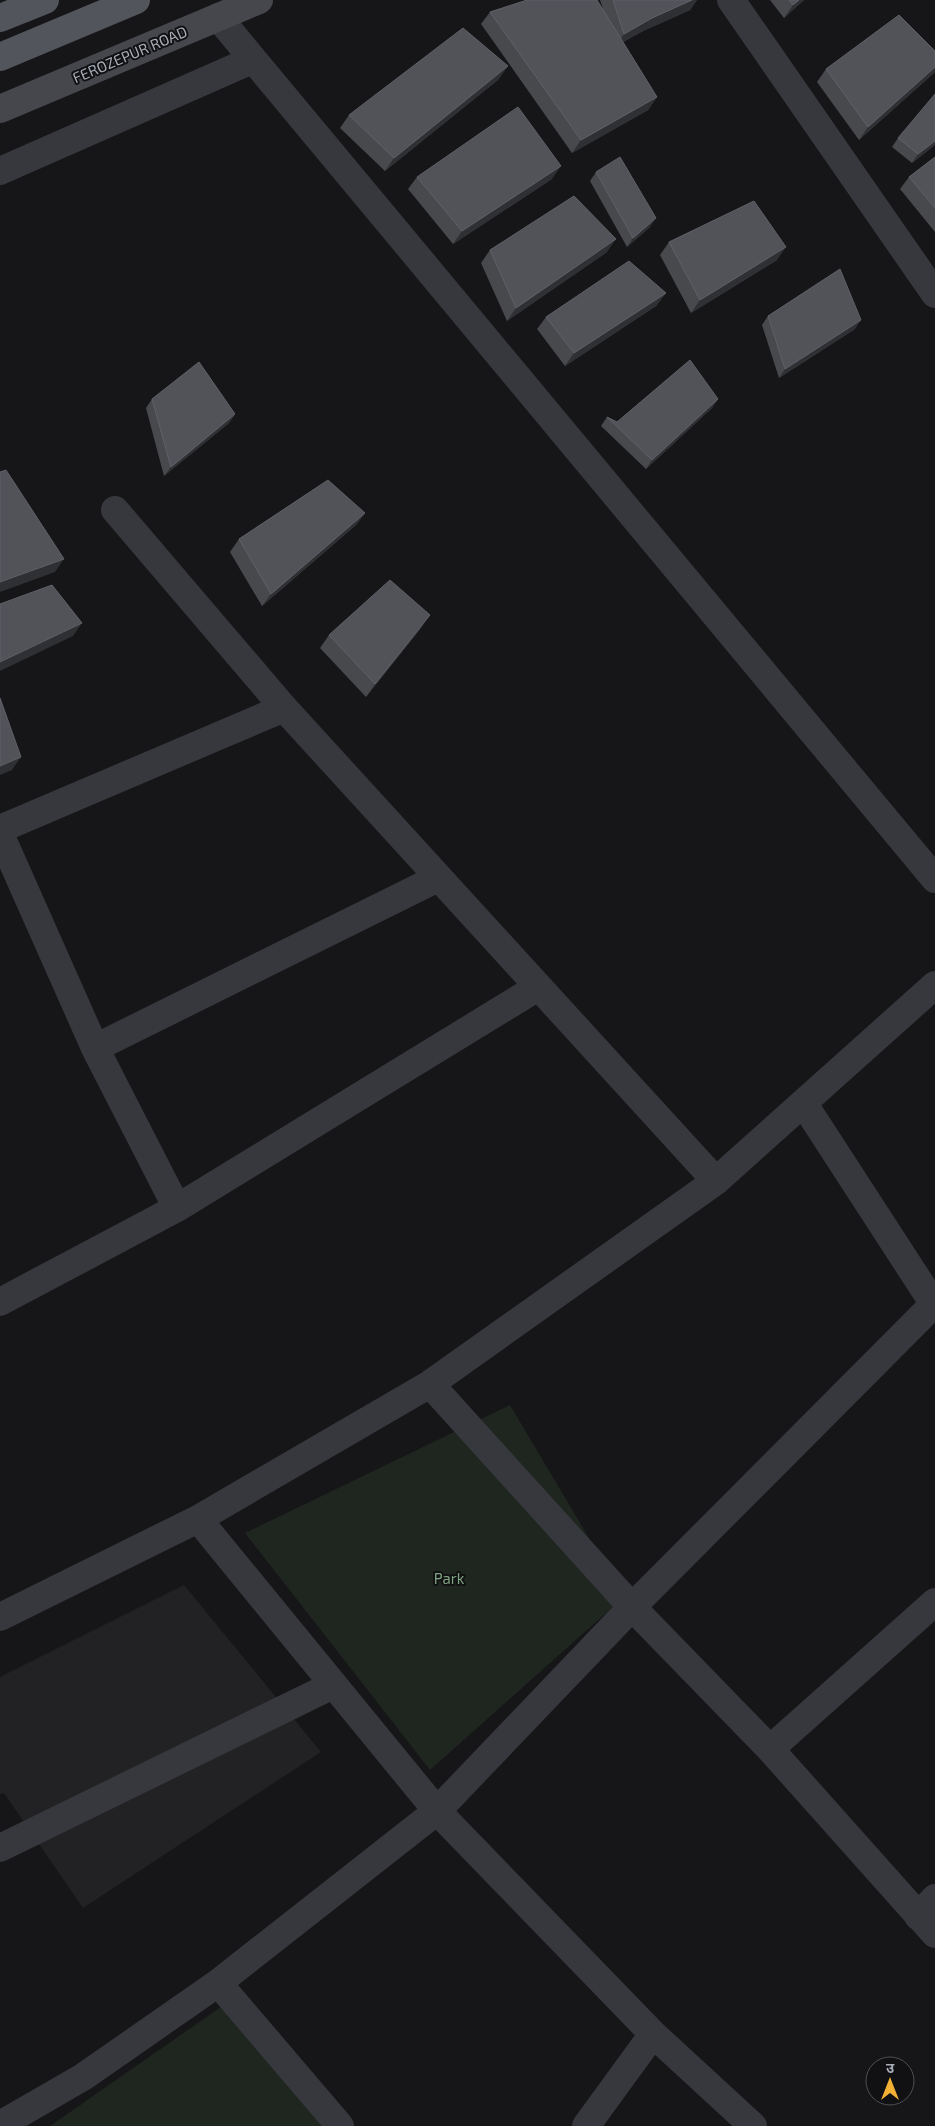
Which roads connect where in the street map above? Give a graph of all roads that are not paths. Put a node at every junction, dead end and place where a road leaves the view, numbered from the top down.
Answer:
1 (45, 0) edge
2 (136, 0) edge
3 (259, 0) edge
4 (731, 0) edge
5 (218, 17) junction
6 (0, 18) edge
7 (0, 57) edge
8 (252, 60) junction
9 (0, 109) edge
10 (0, 171) edge
11 (935, 294) edge
12 (115, 510) dead end
13 (284, 708) junction
14 (0, 828) edge
15 (0, 834) edge
16 (438, 878) junction
17 (935, 880) edge
18 (935, 984) edge
19 (538, 988) junction
20 (95, 1048) junction
21 (804, 1104) junction
22 (716, 1181) junction
23 (177, 1208) junction
24 (0, 1302) edge
25 (934, 1305) edge
26 (430, 1384) junction
27 (198, 1520) junction
28 (935, 1602) edge
29 (632, 1607) junction
30 (0, 1617) edge
31 (334, 1684) junction
32 (770, 1749) junction
33 (437, 1811) junction
34 (0, 1848) edge
35 (929, 1916) edge
36 (218, 1983) junction
37 (653, 2034) junction
38 (0, 2125) edge
39 (340, 2126) edge
40 (586, 2126) edge
41 (753, 2126) edge

1 - 6 main road
2 - 7 main road
3 - 5 main road, FEROZEPUR ROAD
4 - 11 street
5 - 8 street
5 - 9 main road, FEROZEPUR ROAD
8 - 10 street
8 - 17 street
12 - 13 street
13 - 14 street
13 - 16 street
15 - 20 street
16 - 19 street
16 - 20 street
18 - 21 street
19 - 22 street
19 - 23 street
20 - 23 street
21 - 22 street
21 - 25 street
22 - 26 street
23 - 24 street
25 - 29 street
26 - 27 street
26 - 29 street
27 - 30 street
27 - 31 street
28 - 32 street
29 - 32 street
29 - 33 street
31 - 33 street
31 - 34 street
32 - 35 street
33 - 36 street
33 - 37 street
36 - 38 street
36 - 39 street
37 - 40 street
37 - 41 street

